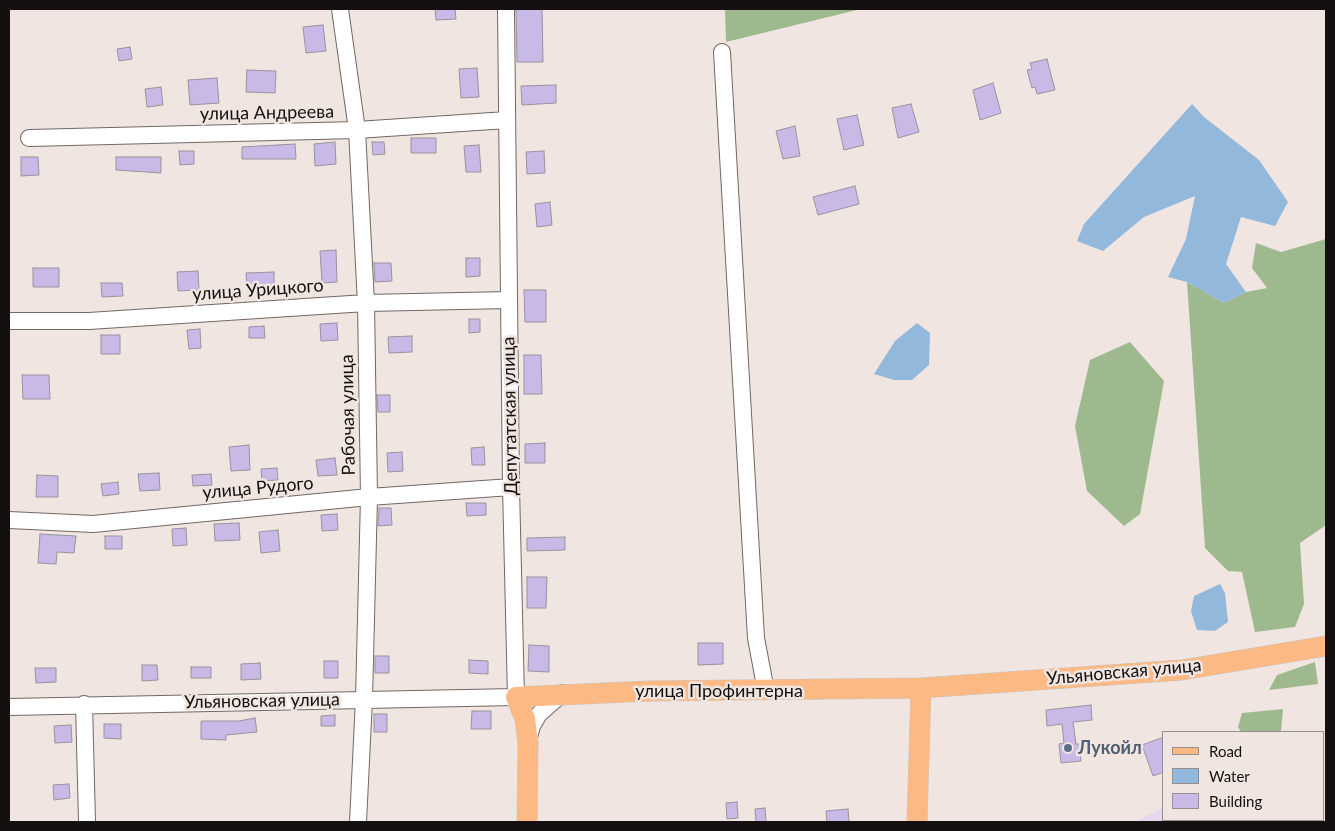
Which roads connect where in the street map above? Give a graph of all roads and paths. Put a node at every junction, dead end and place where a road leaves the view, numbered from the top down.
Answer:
1 (340, 9) edge
2 (506, 9) edge
3 (722, 52) dead end
4 (507, 120) junction
5 (357, 130) junction
6 (29, 138) dead end
7 (509, 300) junction
8 (366, 303) junction
9 (9, 322) edge
10 (511, 487) junction
11 (369, 497) junction
12 (9, 520) edge
13 (1326, 646) edge
14 (921, 688) junction
15 (766, 691) junction
16 (563, 693) junction
17 (516, 697) junction
18 (364, 699) junction
19 (84, 704) junction
20 (9, 707) edge
21 (528, 743) junction
22 (87, 822) edge
23 (358, 822) edge
24 (527, 822) edge
25 (917, 822) edge

1 - 5 street, Рабочая улица
2 - 4 street, Депутатская улица
3 - 15 street
4 - 5 street, улица Андреева
4 - 7 street, Депутатская улица
5 - 6 street, улица Андреева
5 - 8 street, Рабочая улица
7 - 8 street, улица Урицкого
7 - 10 street, Депутатская улица
8 - 9 street, улица Урицкого
8 - 11 street, Рабочая улица
10 - 11 street, улица Рудого
10 - 17 street, Депутатская улица
11 - 12 street, улица Рудого
11 - 18 street, Рабочая улица
13 - 14 main road, Ульяновская улица
14 - 15 main road, улица Профинтерна
14 - 25 main road
15 - 16 main road, улица Профинтерна
16 - 17 main road, улица Профинтерна
16 - 21 street
17 - 18 street, Ульяновская улица
17 - 21 main road, Депутатская улица
18 - 19 street, Ульяновская улица
18 - 23 street, Рабочая улица
19 - 20 street, Ульяновская улица
19 - 22 street
21 - 24 main road, Депутатская улица

